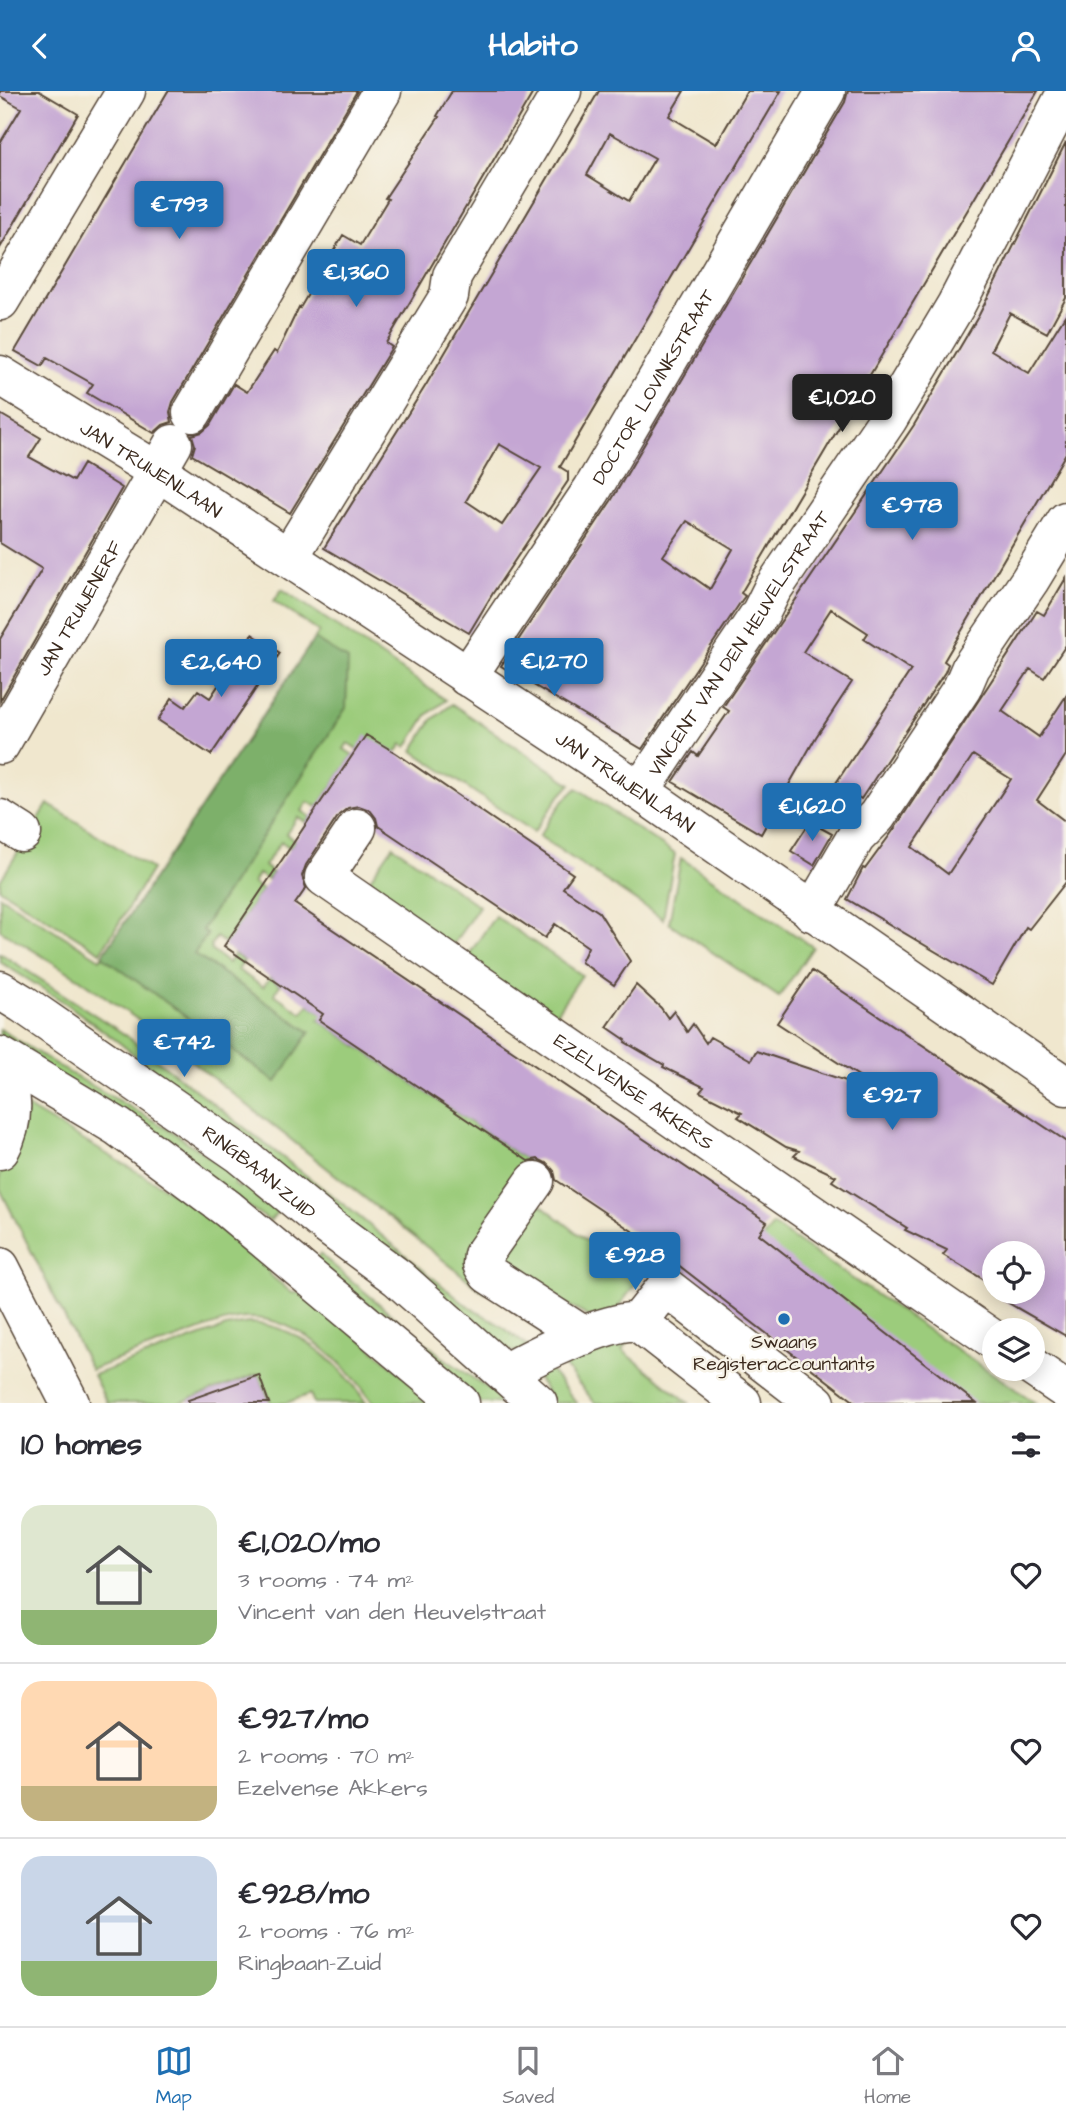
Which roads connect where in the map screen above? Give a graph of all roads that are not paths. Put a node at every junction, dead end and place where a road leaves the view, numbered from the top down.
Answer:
1 (382, 91) edge
2 (562, 91) edge
3 (826, 91) edge
4 (121, 93) edge
5 (1066, 93) edge
6 (0, 301) edge
7 (0, 375) edge
8 (174, 443) junction
9 (1066, 521) edge
10 (289, 557) junction
11 (467, 677) junction
12 (0, 745) edge
13 (640, 791) junction
14 (357, 828) dead end
15 (812, 912) junction
16 (0, 990) edge
17 (0, 1056) edge
18 (0, 1062) edge
19 (1066, 1086) edge
20 (0, 1150) edge
21 (534, 1181) dead end
22 (328, 1226) junction
23 (306, 1272) junction
24 (5, 1291) edge
25 (638, 1322) junction
26 (982, 1332) edge
27 (584, 1336) junction
28 (506, 1372) junction
29 (1045, 1376) edge
30 (1066, 1390) edge
31 (70, 1403) edge
32 (460, 1403) edge
33 (538, 1403) edge
34 (742, 1403) edge
35 (816, 1403) edge

1 - 8 street, JAN TRUIJENERF
2 - 10 street
3 - 11 street, DOCTOR LOVINKSTRAAT
4 - 6 street
5 - 13 street, VINCENT VAN DEN HEUVELSTRAAT
7 - 8 street, JAN TRUIJENLAAN
8 - 10 street, JAN TRUIJENLAAN
8 - 12 street, JAN TRUIJENERF
9 - 15 street
10 - 11 street, JAN TRUIJENLAAN
11 - 13 street, JAN TRUIJENLAAN
13 - 15 street, JAN TRUIJENLAAN
14 - 26 street, EZELVENSE AKKERS
15 - 19 street, JAN TRUIJENLAAN
16 - 22 street, RINGBAAN-ZUID
17 - 23 street
18 - 20 street
21 - 27 street
22 - 23 street
22 - 28 street, RINGBAAN-ZUID
23 - 32 street
24 - 31 street
25 - 27 street
25 - 34 street
25 - 35 street
27 - 28 street
28 - 33 street, RINGBAAN-ZUID
29 - 30 street

